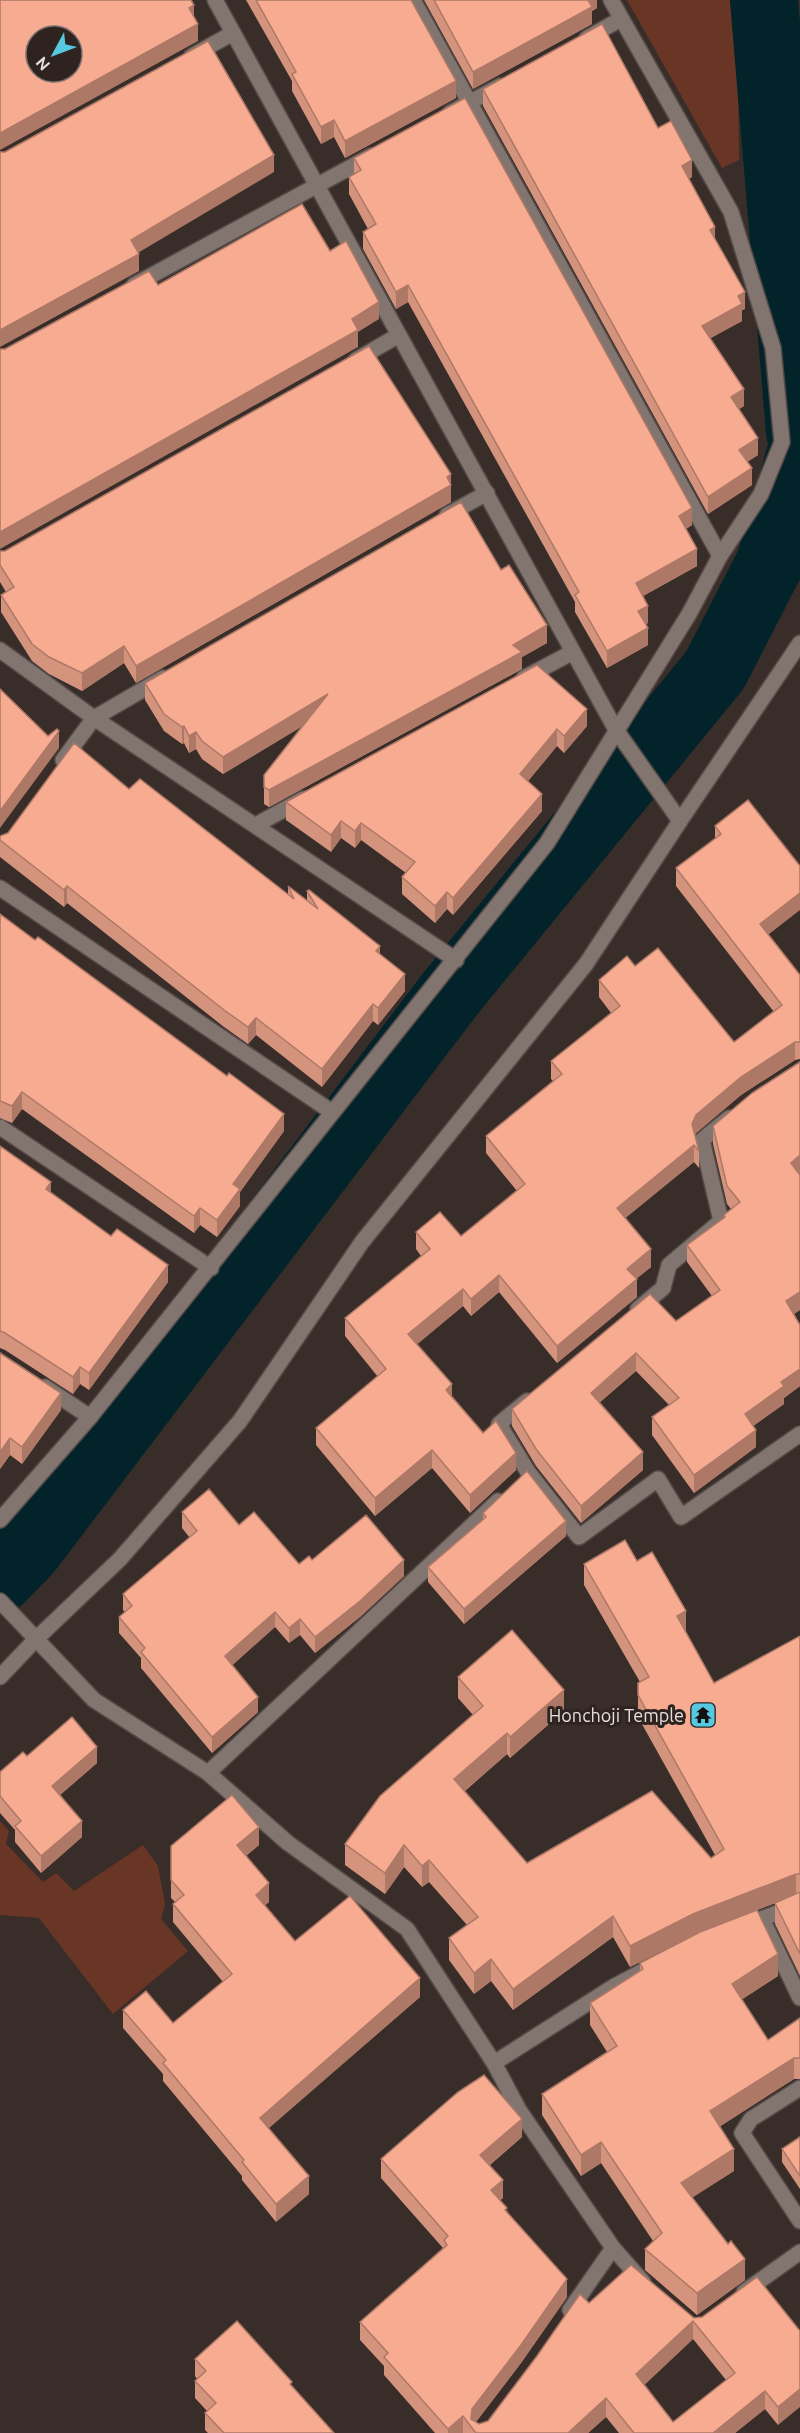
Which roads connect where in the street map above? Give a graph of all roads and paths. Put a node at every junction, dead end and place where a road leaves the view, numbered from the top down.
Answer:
1 (215, 0) edge
2 (413, 0) edge
3 (611, 0) edge
4 (621, 19) junction
5 (233, 33) junction
6 (570, 47) edge
7 (183, 61) edge
8 (510, 80) edge
9 (470, 102) junction
10 (439, 119) edge
11 (388, 147) edge
12 (317, 186) junction
13 (123, 292) edge
14 (399, 335) junction
15 (338, 370) edge
16 (487, 493) junction
17 (435, 522) edge
18 (720, 556) junction
19 (800, 643) edge
20 (0, 650) edge
21 (573, 652) junction
22 (177, 670) edge
23 (511, 685) edge
24 (94, 718) junction
25 (616, 730) junction
26 (54, 772) edge
27 (317, 791) edge
28 (680, 821) junction
29 (256, 825) junction
30 (0, 888) edge
31 (456, 960) junction
32 (737, 1111) edge
33 (332, 1112) junction
34 (0, 1127) edge
35 (211, 1268) junction
36 (627, 1318) edge
37 (30, 1377) edge
38 (535, 1394) edge
39 (90, 1417) junction
40 (800, 1434) edge
41 (520, 1480) junction
42 (0, 1520) edge
43 (0, 1601) edge
44 (36, 1639) junction
45 (0, 1677) edge
46 (208, 1773) junction
47 (800, 1904) edge
48 (762, 1919) junction
49 (729, 1932) edge
50 (664, 1960) edge
51 (800, 1998) edge
52 (494, 2063) junction
53 (800, 2088) edge
54 (800, 2221) edge
55 (613, 2248) junction
56 (800, 2252) edge
57 (655, 2292) edge
58 (734, 2300) edge
59 (561, 2322) edge

1 - 5 street
2 - 9 street
3 - 4 street
4 - 6 street
4 - 18 street
5 - 7 street
5 - 12 street
8 - 9 street
9 - 10 street
9 - 18 street
11 - 12 street
12 - 13 street
12 - 14 street
14 - 15 street
14 - 16 street
16 - 17 street
16 - 21 street
18 - 25 street
19 - 28 street
20 - 24 street
21 - 23 street
21 - 25 street
22 - 24 street
24 - 26 street
24 - 29 street
25 - 28 street
25 - 31 street
27 - 29 street
28 - 44 street
29 - 31 street
30 - 33 street
31 - 33 street
32 - 36 street
33 - 35 street
34 - 35 street
35 - 39 street
37 - 39 street
38 - 41 street
39 - 42 street
40 - 41 street
41 - 46 street
43 - 44 street
44 - 45 street
44 - 46 street
46 - 52 street
47 - 48 street
48 - 49 street
48 - 51 street
50 - 52 street
52 - 55 street
53 - 54 street
55 - 57 street
55 - 59 street
56 - 58 street

